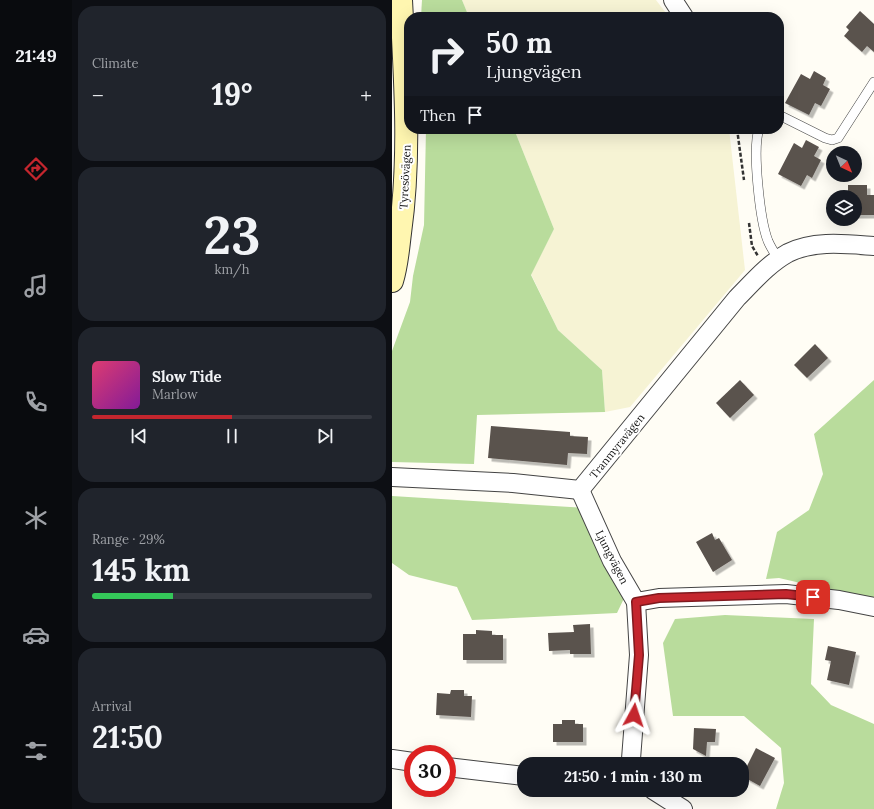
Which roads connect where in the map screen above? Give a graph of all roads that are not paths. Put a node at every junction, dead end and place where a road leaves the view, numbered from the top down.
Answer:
1 (401, 0) edge
2 (673, 0) edge
3 (681, 12) edge
4 (404, 50) edge
5 (874, 82) edge
6 (784, 118) edge
7 (408, 134) edge
8 (758, 134) edge
9 (874, 246) edge
10 (779, 260) junction
11 (392, 281) edge
12 (392, 477) edge
13 (580, 490) junction
14 (636, 602) junction
15 (874, 607) edge
16 (631, 757) edge
17 (392, 759) edge
18 (404, 761) edge
19 (456, 768) edge
20 (517, 775) edge
21 (664, 797) edge
22 (683, 809) edge

1 - 4 main road, Tyresövägen
2 - 3 street
5 - 6 lane
7 - 11 main road, Tyresövägen
8 - 10 lane
9 - 10 street, Tranmyravägen
10 - 13 street, Tranmyravägen
12 - 13 street
13 - 14 street, Ljungvägen
14 - 15 street
14 - 16 street
17 - 18 street
19 - 20 street
21 - 22 street

